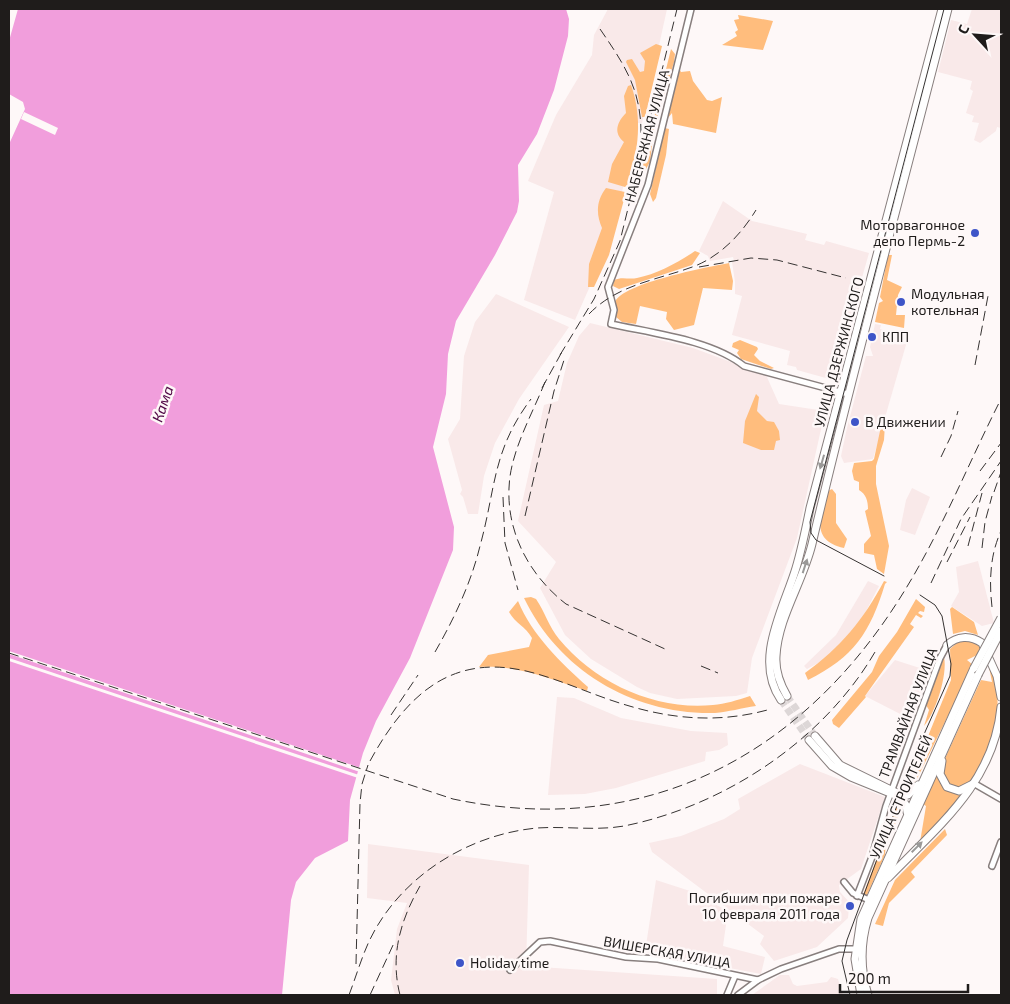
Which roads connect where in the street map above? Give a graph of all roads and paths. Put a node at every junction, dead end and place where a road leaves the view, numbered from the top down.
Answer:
1 (691, 9) edge
2 (942, 9) edge
3 (948, 9) edge
4 (845, 393) junction
5 (1001, 618) edge
6 (1001, 631) edge
7 (947, 646) joint
8 (976, 671) junction
9 (973, 684) junction
10 (1001, 697) edge
11 (784, 698) tunnel mouth
12 (1001, 708) edge
13 (812, 738) tunnel mouth
14 (979, 776) junction
15 (922, 781) junction
16 (975, 784) junction
17 (891, 792) junction
18 (1001, 799) edge
19 (906, 816) junction
20 (1001, 842) edge
21 (992, 866) dead end
22 (844, 882) dead end
23 (883, 882) junction
24 (857, 896) junction
25 (869, 900) junction
26 (858, 950) junction
27 (510, 970) dead end
28 (735, 976) junction
29 (758, 980) junction
30 (726, 995) edge
31 (738, 995) edge
32 (861, 995) edge
33 (868, 995) edge

1 - 4 street, НАБЕРЕЖНАЯ УЛИЦА
2 - 4 main road, УЛИЦА ДЗЕРЖИНСКОГО
3 - 4 main road, УЛИЦА ДЗЕРЖИНСКОГО
4 - 11 main road, УЛИЦА ДЗЕРЖИНСКОГО
5 - 8 main road, УЛИЦА СТРОИТЕЛЕЙ, bridge
6 - 8 main road, УЛИЦА СТРОИТЕЛЕЙ, bridge
7 - 10 main road
7 - 17 street, ТРАМВАЙНАЯ УЛИЦА
8 - 9 main road, УЛИЦА СТРОИТЕЛЕЙ
8 - 15 main road, УЛИЦА СТРОИТЕЛЕЙ
9 - 14 main road
9 - 23 main road, УЛИЦА СТРОИТЕЛЕЙ
12 - 14 main road
13 - 17 main road
14 - 16 main road
15 - 17 main road, ТРАМВАЙНАЯ УЛИЦА
15 - 19 main road, УЛИЦА СТРОИТЕЛЕЙ
16 - 18 street
23 -> 16 main road
17 - 19 main road, ТРАМВАЙНАЯ УЛИЦА
17 - 24 street, ТРАМВАЙНАЯ УЛИЦА
19 - 25 main road, УЛИЦА СТРОИТЕЛЕЙ
20 - 21 street
22 - 24 street
23 - 26 main road, УЛИЦА СТРОИТЕЛЕЙ
24 - 25 street
25 - 26 main road, УЛИЦА СТРОИТЕЛЕЙ
26 - 29 street
26 - 32 main road, УЛИЦА СТРОИТЕЛЕЙ
26 - 33 main road, УЛИЦА СТРОИТЕЛЕЙ
27 - 28 street, ВИШЕРСКАЯ УЛИЦА
28 - 29 street, ВИШЕРСКАЯ УЛИЦА
28 - 30 street
29 - 31 street

